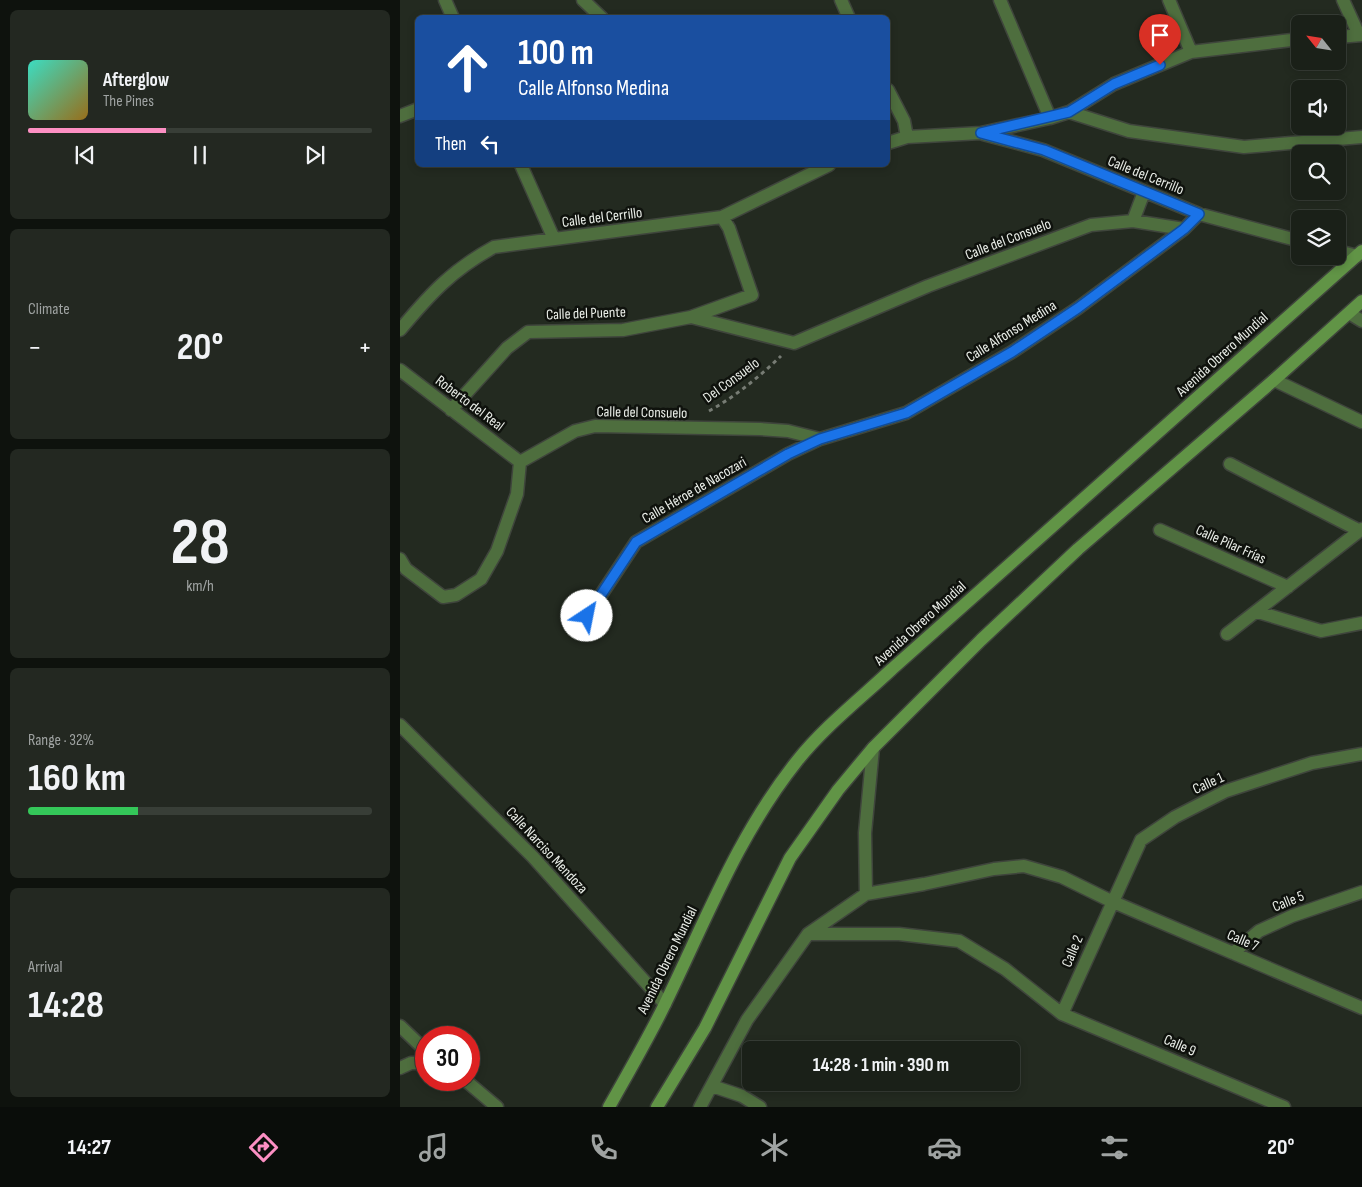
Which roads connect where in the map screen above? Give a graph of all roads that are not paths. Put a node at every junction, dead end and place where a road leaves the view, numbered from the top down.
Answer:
1 (445, 0) edge
2 (583, 0) edge
3 (841, 0) edge
4 (1000, 0) edge
5 (1169, 0) edge
6 (1343, 0) edge
7 (452, 15) edge
8 (599, 15) edge
9 (848, 15) edge
10 (1361, 35) edge
11 (1346, 36) edge
12 (1291, 40) edge
13 (1190, 52) junction
14 (890, 94) edge
15 (415, 110) edge
16 (1069, 112) junction
17 (400, 116) edge
18 (1050, 118) junction
19 (981, 133) junction
20 (907, 137) junction
21 (1362, 137) edge
22 (890, 142) edge
23 (522, 167) edge
24 (825, 167) edge
25 (1144, 192) junction
26 (1199, 214) junction
27 (722, 217) junction
28 (1133, 221) junction
29 (1184, 229) junction
30 (554, 239) junction
31 (1291, 239) edge
32 (1346, 252) edge
33 (1359, 254) edge
34 (1362, 300) edge
35 (1349, 313) junction
36 (691, 317) junction
37 (1362, 321) edge
38 (400, 330) edge
39 (400, 370) edge
40 (1274, 380) junction
41 (451, 410) junction
42 (1362, 422) edge
43 (820, 439) junction
44 (520, 462) junction
45 (1230, 464) dead end
46 (1160, 530) dead end
47 (1361, 530) edge
48 (400, 559) edge
49 (1288, 587) junction
50 (1258, 612) junction
51 (587, 616) dead end
52 (1362, 623) edge
53 (1227, 634) dead end
54 (400, 724) edge
55 (873, 748) junction
56 (1362, 754) edge
57 (1362, 892) edge
58 (866, 894) junction
59 (1111, 901) junction
60 (808, 934) junction
61 (1233, 953) junction
62 (664, 1004) junction
63 (1362, 1008) edge
64 (1062, 1014) junction
65 (400, 1026) edge
66 (415, 1041) edge
67 (415, 1063) edge
68 (400, 1068) edge
69 (712, 1086) junction
70 (478, 1091) edge
71 (497, 1107) edge
72 (609, 1107) edge
73 (657, 1107) edge
74 (700, 1107) edge
75 (760, 1107) edge
76 (1284, 1107) edge

1 - 7 street
2 - 8 street
3 - 9 street
4 - 18 street
5 - 13 street
6 - 10 street
10 - 11 street
12 - 13 street, Calle del Cerrillo
13 - 16 street, Calle del Cerrillo
14 - 20 street
15 - 17 street
16 - 18 street, Calle del Cerrillo
16 - 21 street
18 - 19 street, Calle del Cerrillo
19 - 20 street, Calle del Cerrillo
19 - 25 street, Calle del Cerrillo
20 - 22 street, Calle del Cerrillo
23 - 30 street
24 - 27 street, Calle del Cerrillo
25 - 26 street, Calle del Cerrillo
25 - 28 street
26 - 29 street, Calle Alfonso Medina
26 - 31 street, Calle del Cerrillo
27 - 30 street, Calle del Cerrillo
27 - 36 street, Calle del Puente
28 - 29 street, Calle del Consuelo
28 - 36 street, Calle del Consuelo
29 - 43 street, Calle Alfonso Medina
30 - 38 street, Calle del Cerrillo
32 - 33 street
33 - 62 main road, Avenida Obrero Mundial
34 - 35 main road
35 - 37 street
35 - 40 main road
36 - 41 street, Calle del Puente
39 - 41 street, Roberto del Real
40 - 42 street
40 - 55 main road
41 - 44 street, Roberto del Real
43 - 44 street, Calle del Consuelo
43 - 51 street, Calle Héroe de Nacozari
44 - 48 street
45 - 47 street
46 - 49 street, Calle Pilar Frías
47 - 49 street
49 - 50 street
50 - 52 street
50 - 53 street
54 - 62 street, Calle Narciso Mendoza
55 - 58 street
55 - 73 main road
56 - 59 street, Calle 1
57 - 61 street, Calle 5
58 - 59 street, Calle 7
58 - 60 street
59 - 61 street, Calle 7
59 - 64 street, Calle 2
60 - 64 street, Calle 9
60 - 69 street
61 - 63 street, Calle 7
62 - 72 main road, Avenida Obrero Mundial
64 - 76 street, Calle 9
65 - 66 street
67 - 68 street
69 - 74 street
69 - 75 street
70 - 71 street

